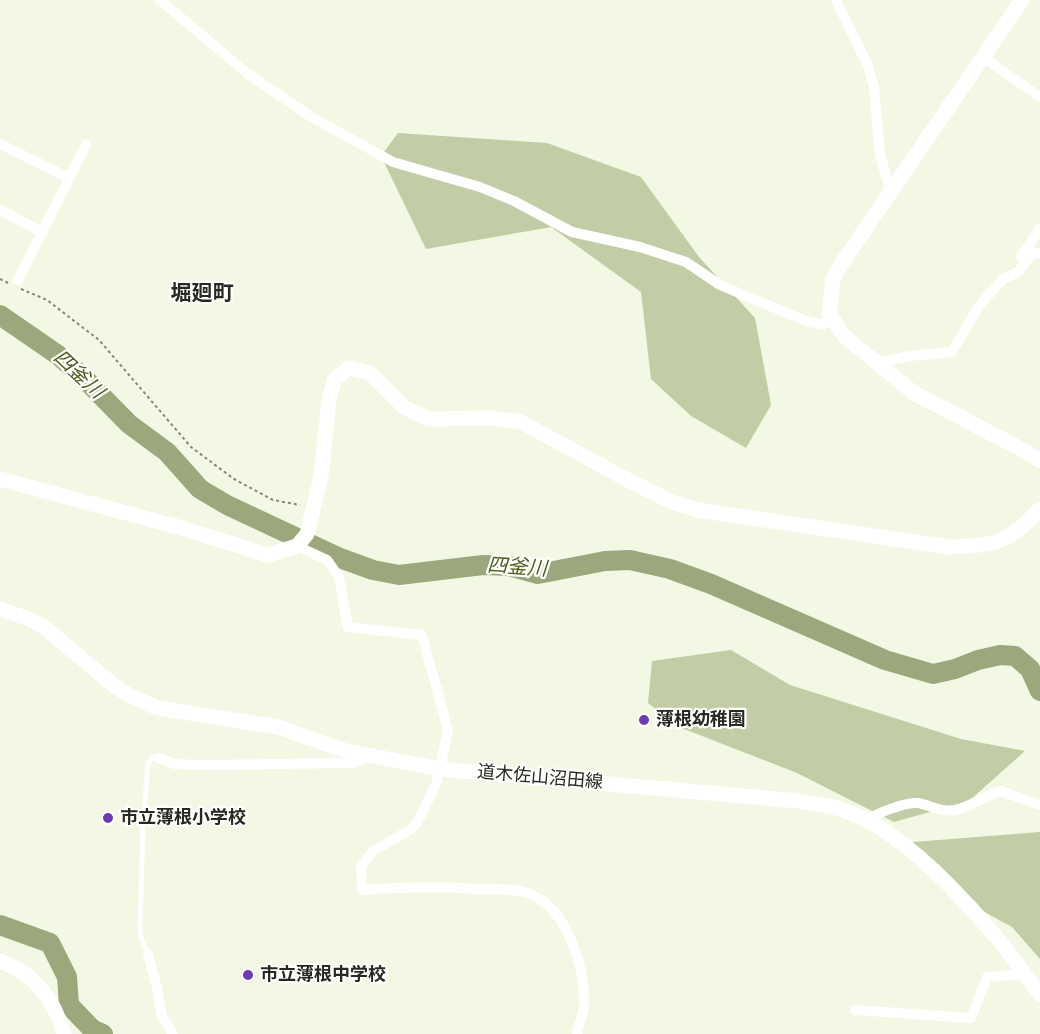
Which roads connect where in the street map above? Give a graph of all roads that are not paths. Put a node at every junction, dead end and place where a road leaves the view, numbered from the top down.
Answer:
1 (160, 0) edge
2 (836, 0) edge
3 (1022, 0) edge
4 (983, 57) junction
5 (1040, 97) edge
6 (0, 144) edge
7 (86, 145) dead end
8 (69, 178) junction
9 (891, 192) junction
10 (0, 210) edge
11 (1040, 228) edge
12 (42, 232) junction
13 (1040, 253) edge
14 (1006, 277) junction
15 (16, 284) road end
16 (835, 322) junction
17 (877, 363) junction
18 (1040, 461) edge
19 (0, 479) edge
20 (1040, 509) edge
21 (297, 546) junction
22 (0, 609) edge
23 (369, 756) junction
24 (158, 758) joint
25 (440, 769) junction
26 (1040, 805) edge
27 (866, 821) junction
28 (148, 954) joint
29 (0, 961) edge
30 (1026, 974) junction
31 (1040, 995) edge
32 (855, 1010) dead end
33 (64, 1034) edge
34 (173, 1034) edge
35 (577, 1034) edge

1 - 16 street
2 - 9 street
3 - 4 street
4 - 5 street
4 - 9 street
6 - 8 street
7 - 8 street
8 - 12 street
9 - 16 street
10 - 12 street
11 - 14 street
12 - 15 street
13 - 14 street
14 - 17 street
16 - 17 street
17 - 18 street
19 - 21 street
20 - 21 street
21 - 25 street
22 - 23 street, 道木佐山沼田線
23 - 24 street
23 - 25 street, 道木佐山沼田線
24 - 28 lane
25 - 27 street, 道木佐山沼田線
25 - 35 street
26 - 27 street
27 - 30 street, 道木佐山沼田線
28 - 34 street
29 - 33 street
30 - 31 street, 道木佐山沼田線
30 - 32 street

